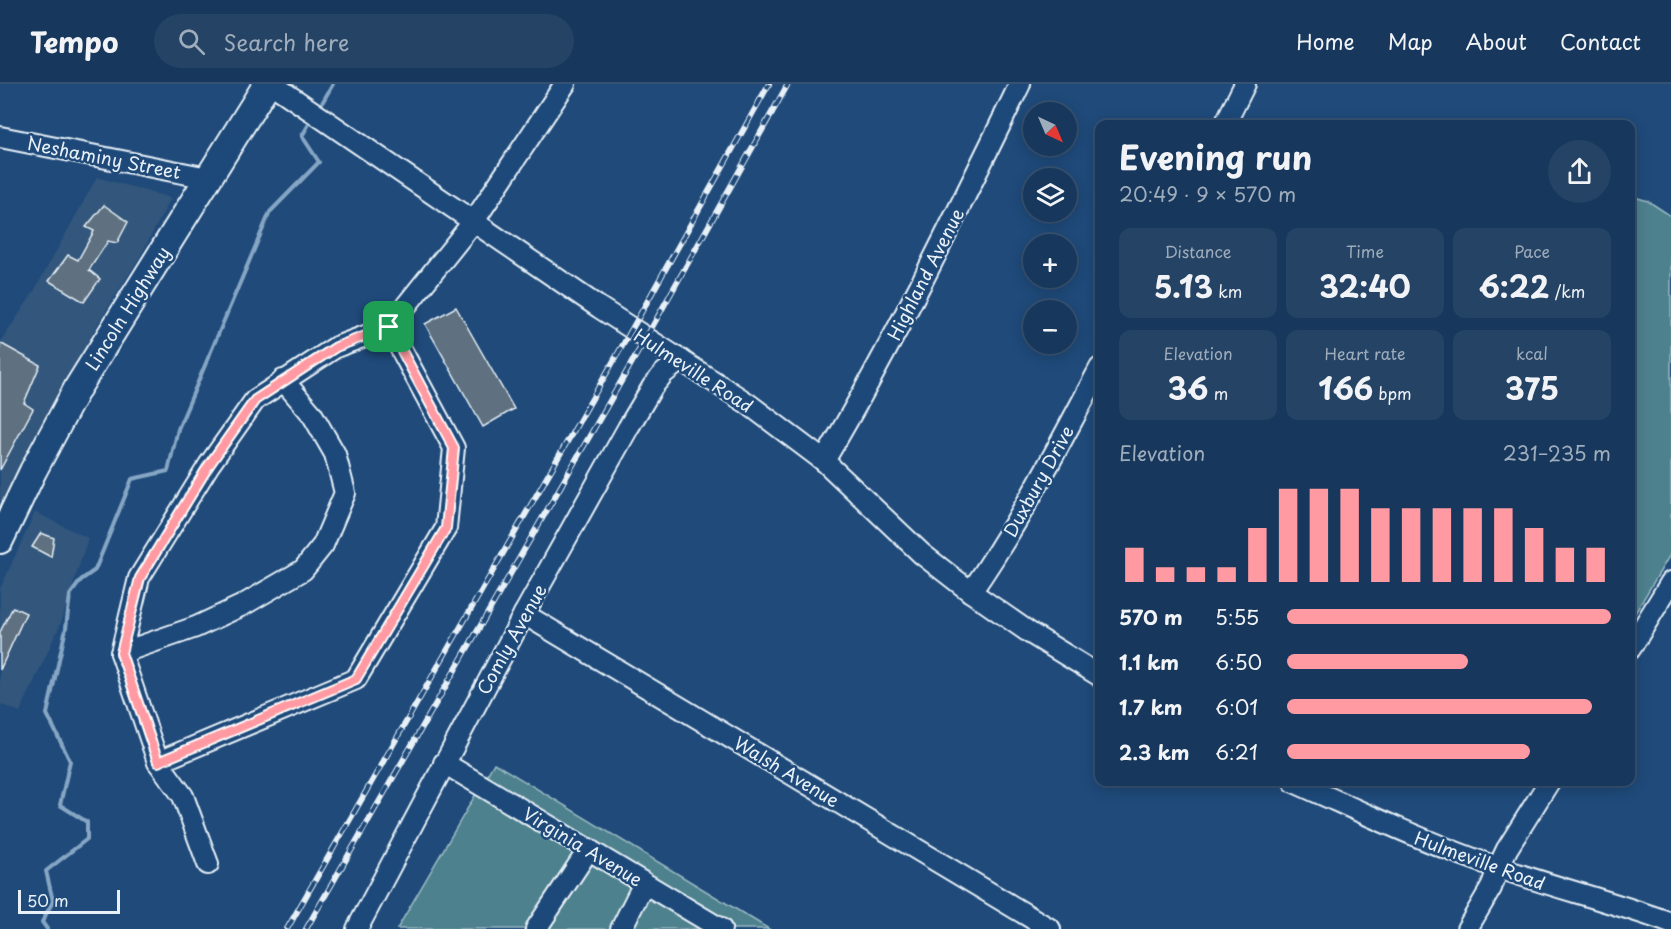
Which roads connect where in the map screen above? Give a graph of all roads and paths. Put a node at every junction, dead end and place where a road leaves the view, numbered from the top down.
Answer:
1 (267, 84) edge
2 (272, 84) edge
3 (565, 84) edge
4 (1020, 84) edge
5 (1245, 84) edge
6 (1227, 120) edge
7 (0, 136) edge
8 (208, 178) junction
9 (474, 221) junction
10 (389, 327) junction
11 (681, 360) junction
12 (1095, 377) edge
13 (283, 380) junction
14 (824, 461) junction
15 (0, 540) edge
16 (1671, 582) edge
17 (971, 592) junction
18 (524, 614) junction
19 (1635, 641) edge
20 (121, 653) junction
21 (1095, 673) edge
22 (158, 762) junction
23 (444, 763) junction
24 (1303, 786) edge
25 (1546, 786) edge
26 (589, 849) junction
27 (208, 864) dead end
28 (1498, 868) junction
29 (644, 883) junction
30 (1671, 923) edge
31 (357, 929) edge
32 (536, 929) edge
33 (621, 929) edge
34 (721, 929) edge
35 (1050, 929) edge
36 (1467, 929) edge

1 - 8 main road, Lincoln Highway
2 - 9 street, Hulmeville Road
3 - 9 street
4 - 14 street, Highland Avenue
5 - 6 street
7 - 8 street, Neshaminy Street
8 - 15 main road, Lincoln Highway
9 - 10 street
9 - 11 street, Hulmeville Road
10 - 13 street
10 - 22 street
11 - 14 street, Hulmeville Road
11 - 18 street, Comly Avenue
12 - 17 street, Duxbury Drive
13 - 20 street
13 - 20 street
14 - 17 street, Hulmeville Road
16 - 19 street
17 - 21 street, Hulmeville Road
18 - 23 street, Comly Avenue
18 - 35 street, Walsh Avenue
20 - 22 street
22 - 27 street
23 - 26 street, Virginia Avenue
23 - 31 street, Comly Avenue
24 - 28 street, Hulmeville Road
25 - 28 street
26 - 29 street, Virginia Avenue
26 - 32 street
28 - 30 street, Hulmeville Road
28 - 36 street
29 - 33 street
29 - 34 street, Virginia Avenue

